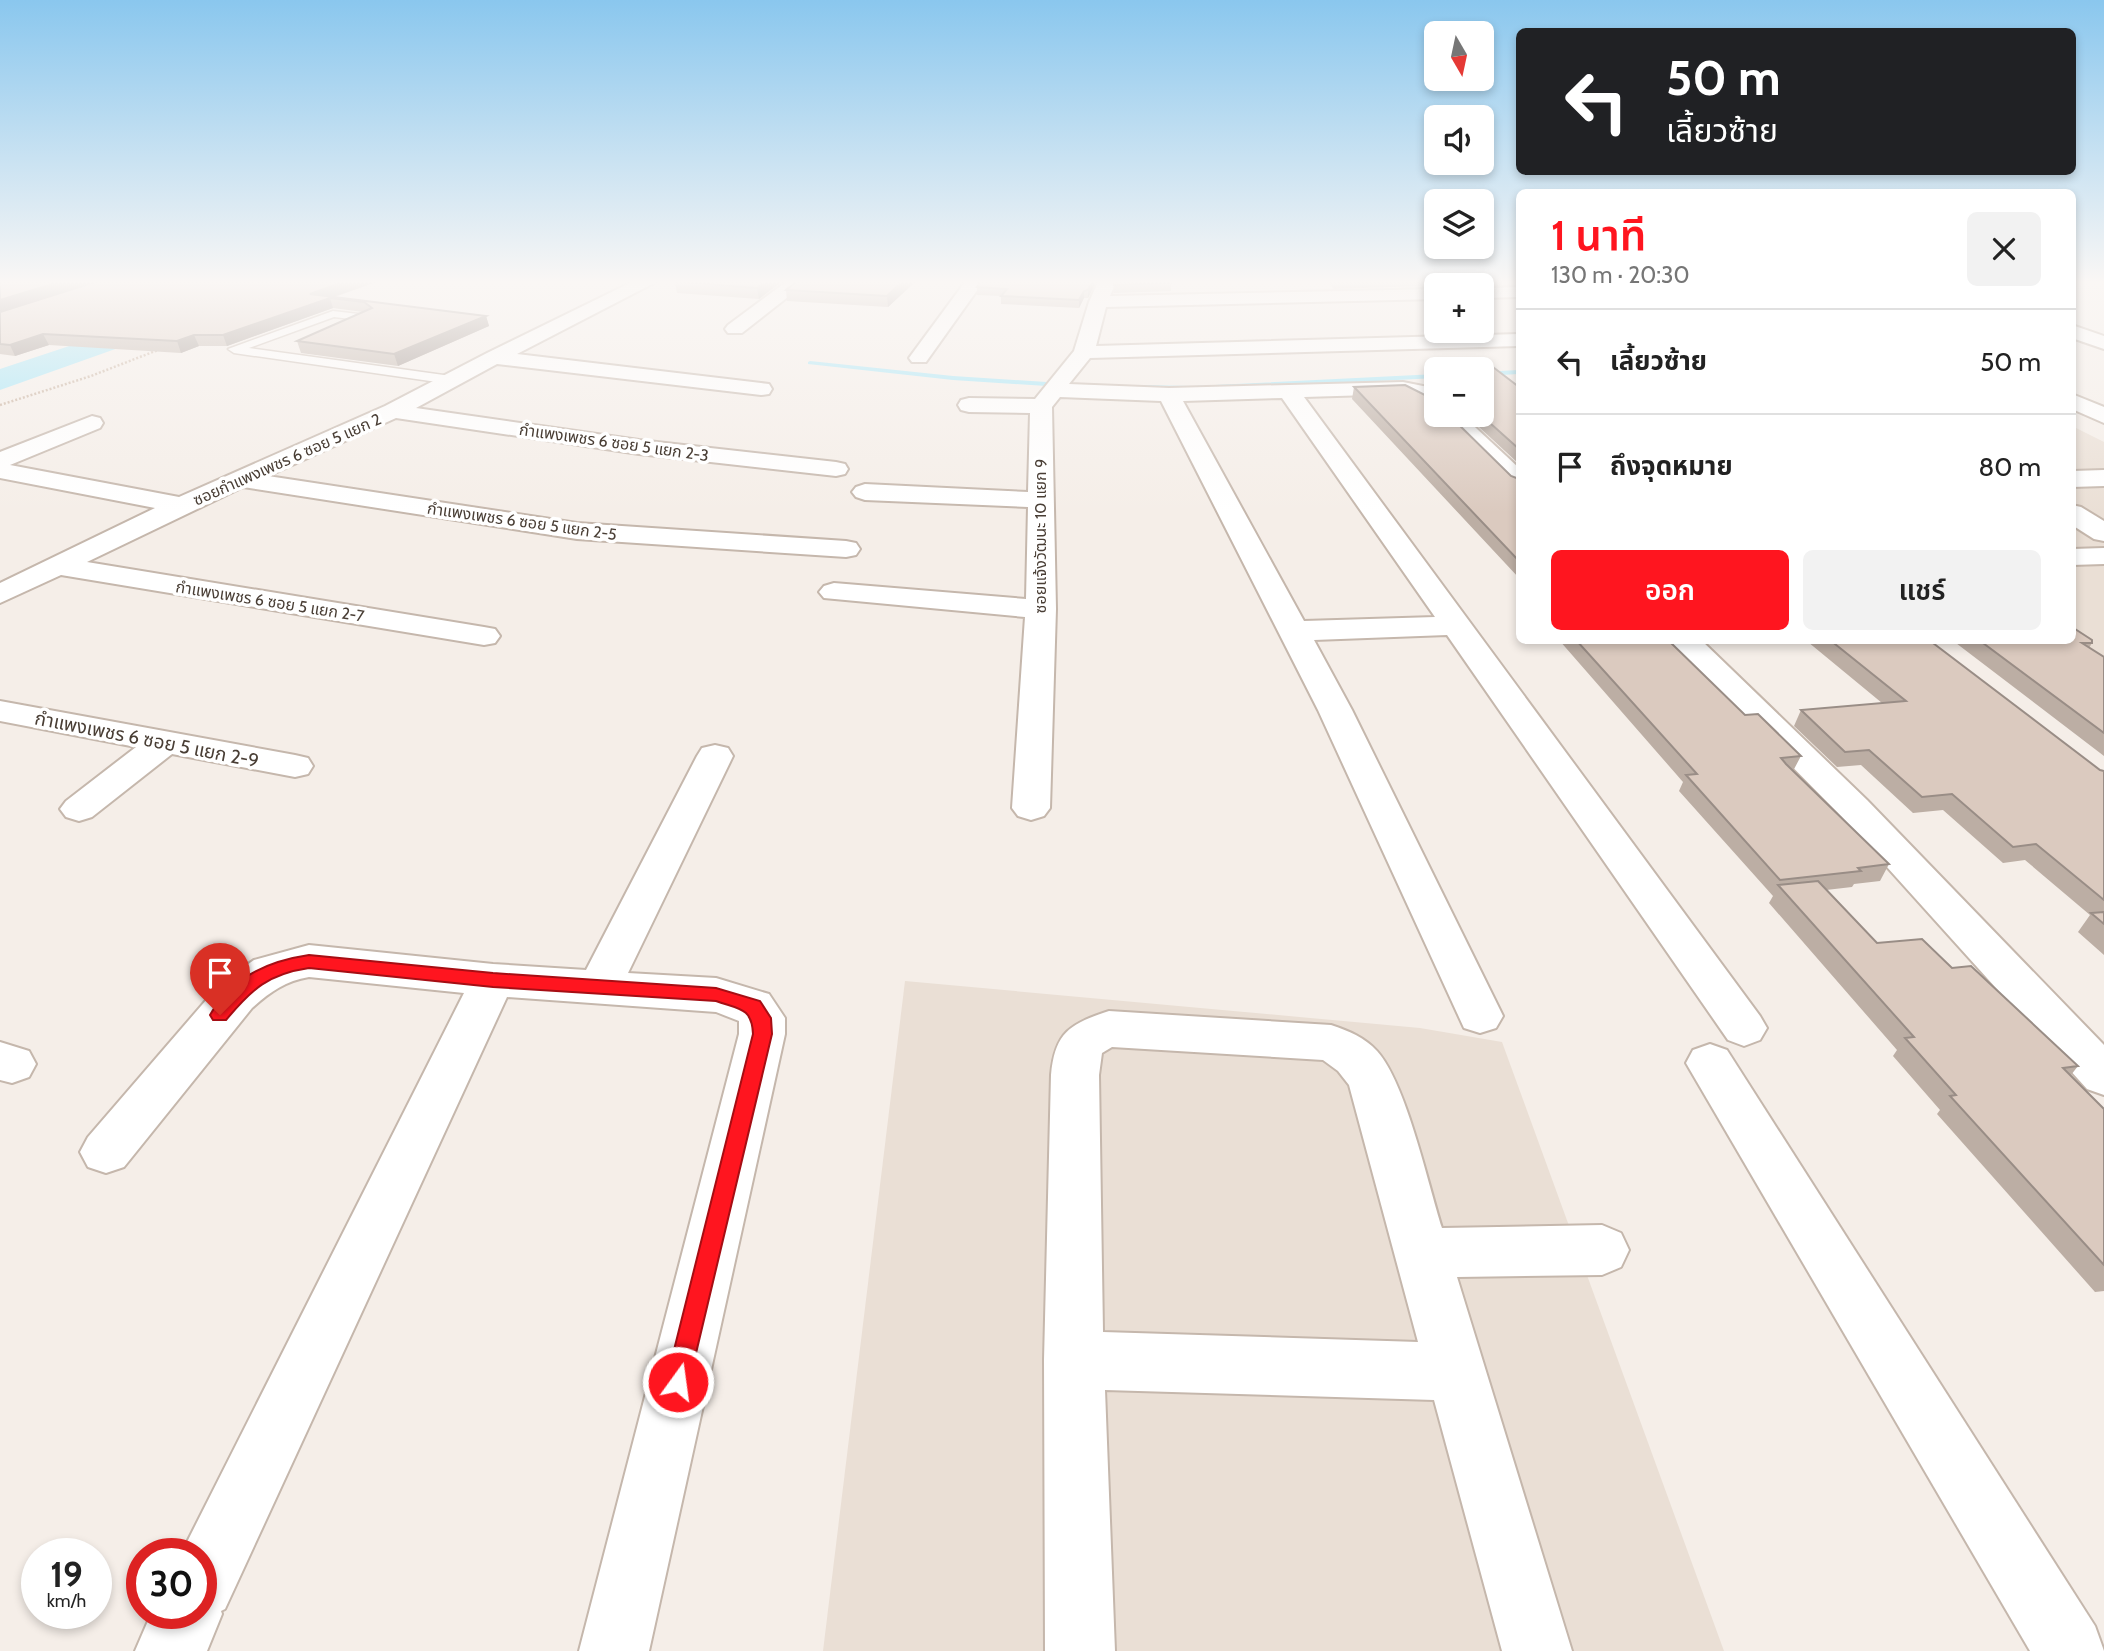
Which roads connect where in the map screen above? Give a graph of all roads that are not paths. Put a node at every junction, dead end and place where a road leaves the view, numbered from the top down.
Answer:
1 (296, 359) edge
2 (490, 359) edge
3 (511, 359) edge
4 (1078, 359) edge
5 (451, 380) junction
6 (761, 389) dead end
7 (1053, 391) junction
8 (1289, 392) junction
9 (1424, 393) edge
10 (1169, 394) junction
11 (2076, 403) edge
12 (970, 405) dead end
13 (393, 411) junction
14 (2104, 416) edge
15 (92, 423) dead end
16 (1462, 427) edge
17 (1506, 444) edge
18 (1481, 445) junction
19 (0, 461) edge
20 (836, 469) dead end
21 (0, 471) edge
22 (2104, 478) edge
23 (241, 479) junction
24 (1516, 479) edge
25 (2076, 479) edge
26 (865, 492) dead end
27 (1039, 499) junction
28 (182, 505) junction
29 (2076, 516) edge
30 (2104, 533) edge
31 (846, 549) dead end
32 (2104, 556) edge
33 (2076, 557) edge
34 (57, 566) junction
35 (834, 592) dead end
36 (0, 594) edge
37 (1041, 609) junction
38 (1457, 625) junction
39 (1294, 631) junction
40 (484, 636) dead end
41 (1686, 644) edge
42 (8, 719) edge
43 (165, 742) junction
44 (715, 756) dead end
45 (295, 766) dead end
46 (1031, 808) dead end
47 (79, 809) dead end
48 (493, 980) junction
49 (598, 987) junction
50 (1480, 1016) dead end
51 (2104, 1076) edge
52 (106, 1152) dead end
53 (1602, 1250) dead end
54 (1423, 1253) junction
55 (1074, 1360) junction
56 (1455, 1372) junction
57 (217, 1552) edge
58 (181, 1629) edge
59 (170, 1651) edge
60 (614, 1651) edge
61 (1080, 1651) edge
62 (1537, 1651) edge
63 (2070, 1651) edge

1 - 5 lane
2 - 5 street, ซอยกำแพงเพชร 6 ซอย 5 แยก 2
3 - 6 street
4 - 7 street
5 - 13 street, ซอยกำแพงเพชร 6 ซอย 5 แยก 2
7 - 10 street
7 - 12 street
7 - 27 street, ซอยแจ้งวัฒนะ 10 แยก 9
8 - 9 street
8 - 10 street
8 - 38 street
10 - 39 street
11 - 14 street
13 - 20 street, กำแพงเพชร 6 ซอย 5 แยก 2-3
13 - 23 street, ซอยกำแพงเพชร 6 ซอย 5 แยก 2
15 - 19 street
16 - 18 street
17 - 18 street
18 - 24 street
21 - 28 street
22 - 25 street
23 - 28 street, ซอยกำแพงเพชร 6 ซอย 5 แยก 2
23 - 31 street, กำแพงเพชร 6 ซอย 5 แยก 2-5
26 - 27 street
27 - 37 street, ซอยแจ้งวัฒนะ 10 แยก 9
28 - 34 street, ซอยกำแพงเพชร 6 ซอย 5 แยก 2
29 - 30 street
32 - 33 street
34 - 36 street, ซอยกำแพงเพชร 6 ซอย 5 แยก 2
34 - 40 street, กำแพงเพชร 6 ซอย 5 แยก 2-7
35 - 37 street
37 - 46 street, ซอยแจ้งวัฒนะ 10 แยก 9
38 - 39 street
38 - 63 street
39 - 50 street
41 - 51 street
42 - 43 street, กำแพงเพชร 6 ซอย 5 แยก 2-9
43 - 45 street, กำแพงเพชร 6 ซอย 5 แยก 2-9
43 - 47 street
44 - 49 street
48 - 49 street
48 - 52 street
48 - 57 street
49 - 60 street
53 - 54 street
54 - 55 street
54 - 56 street
55 - 56 street
55 - 61 street
56 - 62 street
58 - 59 street

